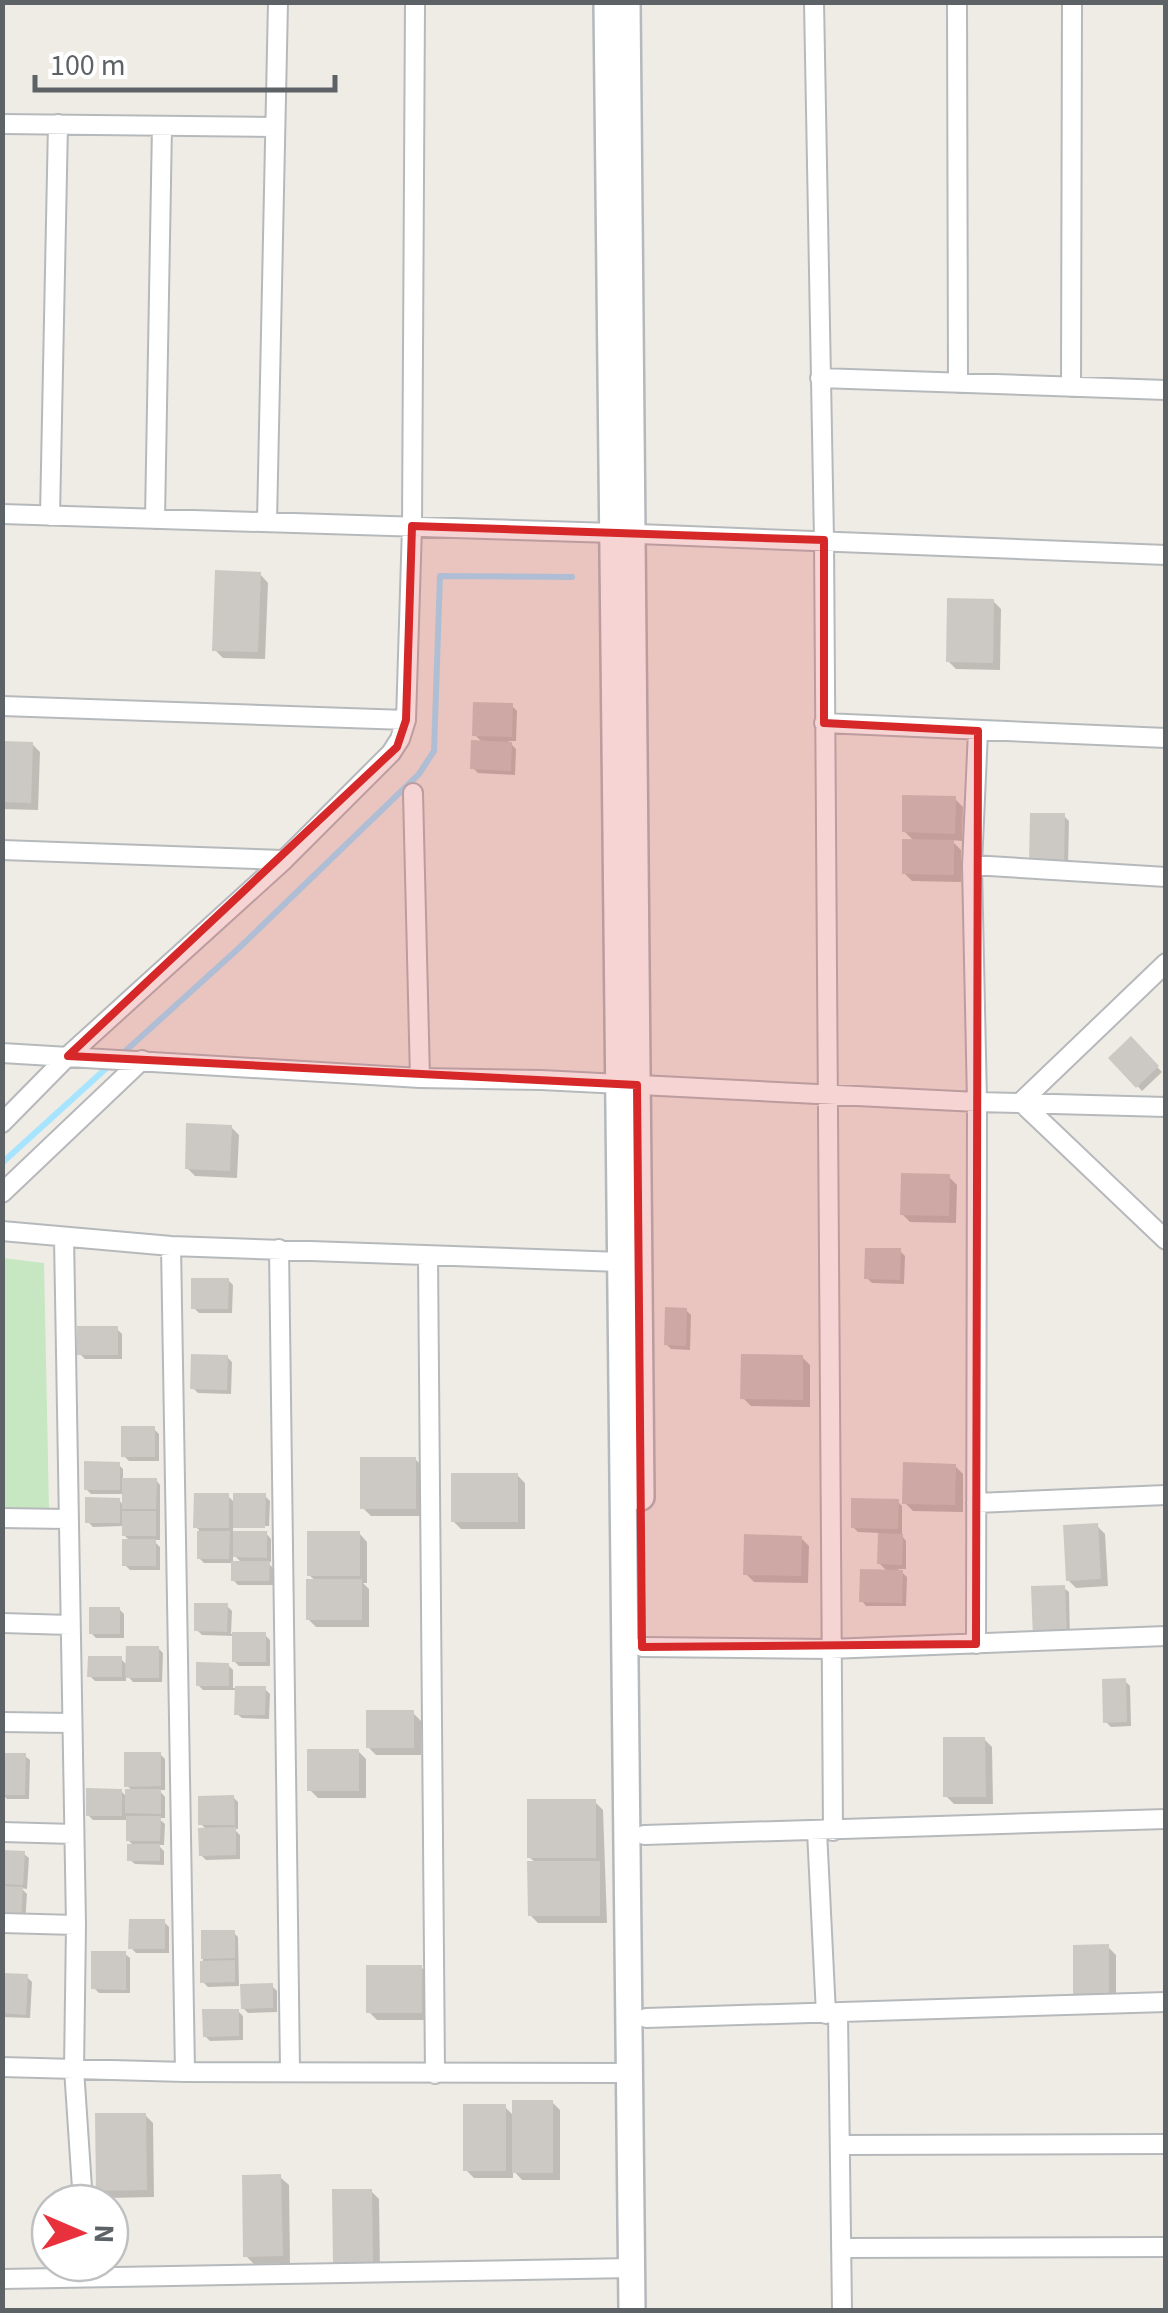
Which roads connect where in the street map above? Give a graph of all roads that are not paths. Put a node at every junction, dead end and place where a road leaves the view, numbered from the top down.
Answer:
1 (278, 2) edge
2 (415, 2) edge
3 (607, 2) edge
4 (626, 2) edge
5 (814, 2) edge
6 (957, 2) edge
7 (1072, 2) edge
8 (2, 124) edge
9 (58, 124) junction
10 (162, 126) junction
11 (275, 127) junction
12 (820, 378) junction
13 (958, 382) junction
14 (1071, 386) junction
15 (1166, 390) edge
16 (2, 514) edge
17 (50, 516) junction
18 (155, 519) junction
19 (267, 522) junction
20 (412, 526) junction
21 (622, 533) junction
22 (824, 540) junction
23 (1166, 555) edge
24 (2, 706) edge
25 (406, 720) junction
26 (824, 723) junction
27 (978, 732) junction
28 (1166, 738) edge
29 (413, 793) dead end
30 (2, 850) edge
31 (284, 860) junction
32 (972, 865) junction
33 (1166, 876) edge
34 (1166, 963) edge
35 (2, 1052) edge
36 (68, 1056) junction
37 (142, 1060) junction
38 (420, 1078) junction
39 (628, 1084) junction
40 (826, 1092) junction
41 (977, 1102) junction
42 (1021, 1102) junction
43 (1166, 1107) edge
44 (2, 1122) edge
45 (2, 1193) edge
46 (2, 1231) edge
47 (64, 1236) junction
48 (1166, 1240) edge
49 (171, 1246) junction
50 (278, 1249) junction
51 (428, 1256) junction
52 (621, 1262) junction
53 (1166, 1495) edge
54 (976, 1503) junction
55 (2, 1518) edge
56 (67, 1519) junction
57 (2, 1623) edge
58 (70, 1625) junction
59 (1166, 1636) edge
60 (976, 1644) junction
61 (642, 1647) junction
62 (830, 1649) junction
63 (2, 1722) edge
64 (70, 1723) junction
65 (1166, 1819) edge
66 (825, 1831) junction
67 (2, 1832) edge
68 (74, 1834) junction
69 (644, 1835) junction
70 (2, 1923) edge
71 (76, 1925) junction
72 (1166, 2002) edge
73 (832, 2014) junction
74 (646, 2018) junction
75 (2, 2067) edge
76 (74, 2069) junction
77 (290, 2070) junction
78 (185, 2072) junction
79 (630, 2073) junction
80 (435, 2074) junction
81 (1166, 2144) edge
82 (840, 2145) junction
83 (82, 2183) edge
84 (1166, 2247) edge
85 (842, 2248) junction
86 (632, 2268) junction
87 (130, 2271) edge
88 (30, 2276) edge
89 (2, 2279) edge
90 (632, 2310) edge
91 (648, 2310) edge
92 (842, 2310) edge

1 - 11 street
2 - 20 street
3 - 21 street
4 - 21 street
5 - 12 street
6 - 13 street
7 - 14 street
8 - 9 street
9 - 10 street
9 - 17 street
10 - 11 street
10 - 18 street
11 - 19 street
12 - 13 street
12 - 22 street
13 - 14 street
14 - 15 street
16 - 17 street
17 - 18 street
18 - 19 street
19 - 20 street
20 - 21 street
20 - 25 street
21 - 22 street
21 - 39 street
22 - 23 street
22 - 26 street
24 - 25 street
25 - 31 street
26 - 27 street
26 - 40 street
27 - 28 street
27 - 32 street
29 - 38 street
30 - 31 street
31 - 36 street
32 - 33 street
32 - 41 street
34 - 42 street
35 - 36 street
36 - 37 street
36 - 44 street
37 - 38 street
37 - 45 street
38 - 39 street
39 - 40 street
39 - 52 street
39 - 61 street
40 - 41 street
40 - 62 street
41 - 42 street
41 - 54 street
42 - 43 street
42 - 48 street
46 - 47 street
47 - 49 street
47 - 56 street
49 - 50 street
49 - 78 street
50 - 51 street
50 - 77 street
51 - 52 street
51 - 80 street
52 - 79 street
53 - 54 street
54 - 60 street
55 - 56 street
56 - 58 street
57 - 58 street
58 - 64 street
59 - 60 street
60 - 62 street
61 - 62 street
61 - 69 street
62 - 66 street
63 - 64 street
64 - 68 street
65 - 66 street
66 - 69 street
66 - 73 street
67 - 68 street
68 - 71 street
69 - 74 street
70 - 71 street
71 - 76 street
72 - 73 street
73 - 74 street
73 - 82 street
74 - 91 street
75 - 76 street
76 - 78 street
76 - 83 street
77 - 78 street
77 - 80 street
79 - 80 street
79 - 86 street
81 - 82 street
82 - 85 street
84 - 85 street
85 - 92 street
86 - 87 street
86 - 90 street
88 - 89 street

